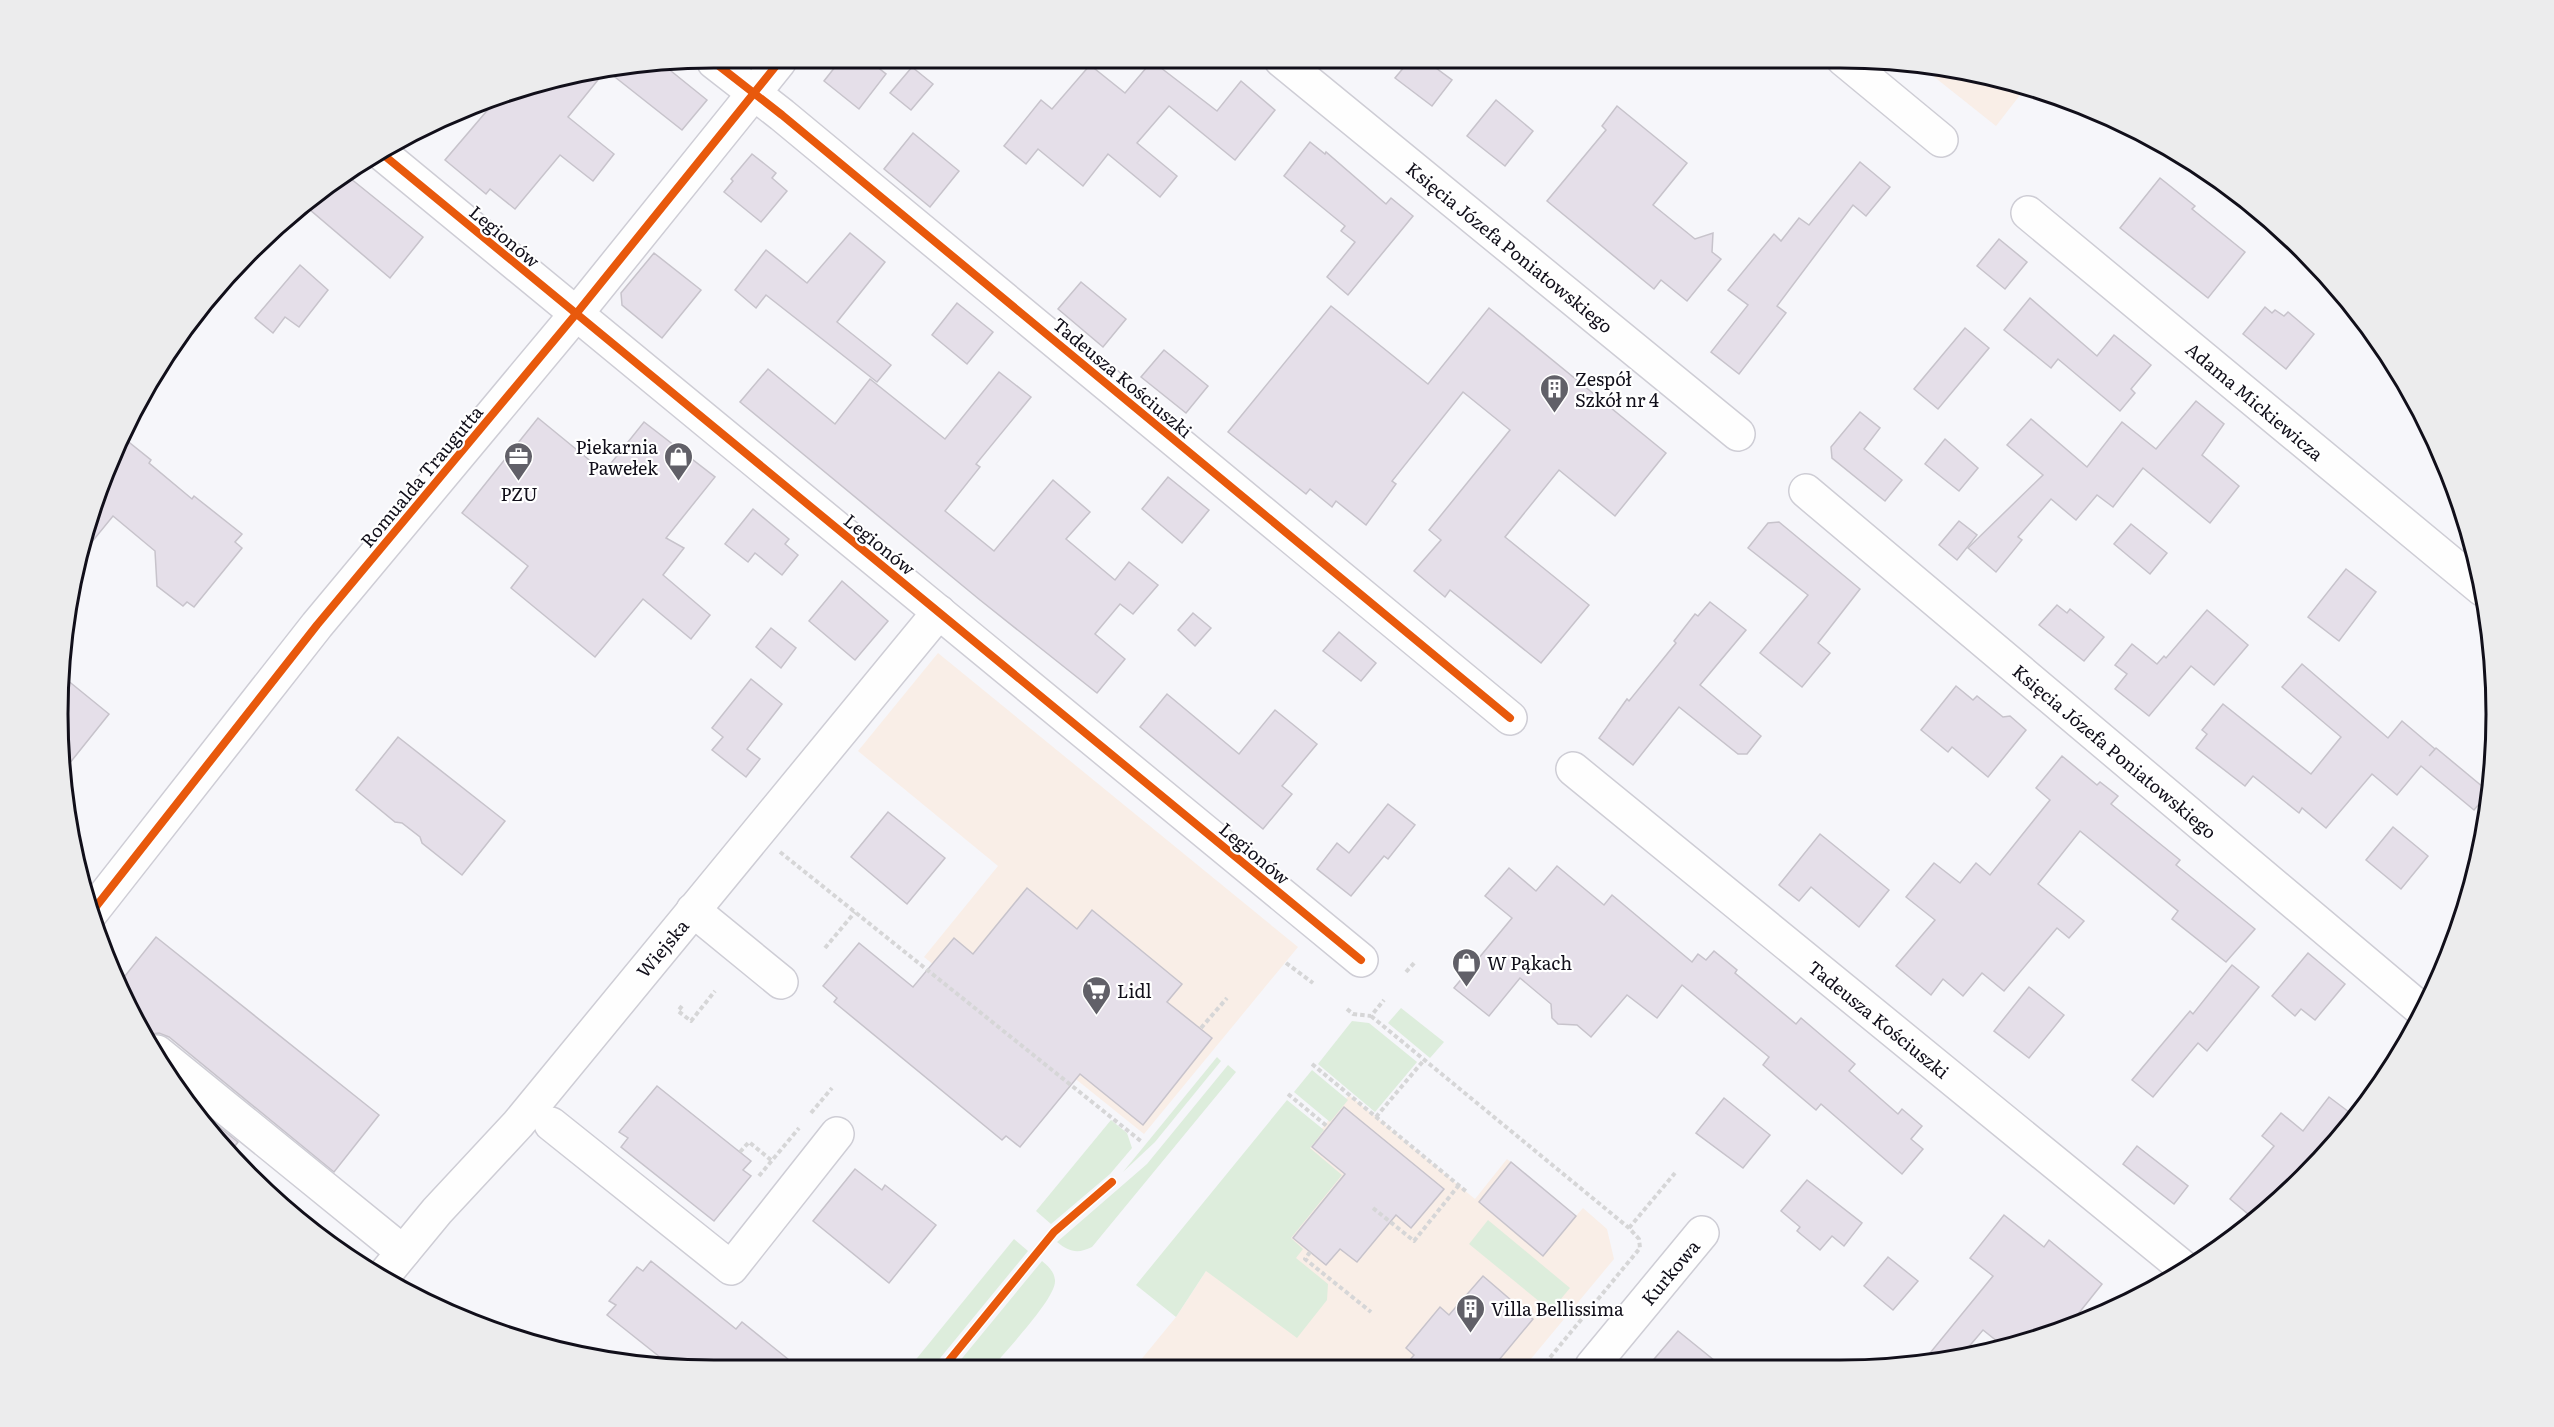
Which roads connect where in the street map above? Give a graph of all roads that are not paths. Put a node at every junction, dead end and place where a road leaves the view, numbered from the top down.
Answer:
1 (722, 68) edge
2 (774, 68) edge
3 (1291, 68) edge
4 (1855, 68) edge
5 (754, 93) junction
6 (1941, 140) dead end
7 (386, 157) edge
8 (2028, 213) dead end
9 (576, 314) junction
10 (1738, 434) dead end
11 (1806, 491) dead end
12 (2473, 581) edge
13 (939, 612) junction
14 (1510, 718) dead end
15 (1573, 769) dead end
16 (97, 905) edge
17 (693, 910) junction
18 (1361, 960) dead end
19 (781, 982) dead end
20 (2416, 1006) edge
21 (170, 1063) edge
22 (551, 1124) dead end
23 (837, 1134) dead end
24 (1702, 1233) dead end
25 (404, 1252) junction
26 (2179, 1264) edge
27 (387, 1271) edge
28 (1597, 1360) edge

1 - 5 street, Tadeusza Kościuszki
2 - 5 street, Romualda Traugutta
3 - 10 street, Księcia Józefa Poniatowskiego
4 - 6 street
5 - 9 street, Romualda Traugutta
5 - 14 street, Tadeusza Kościuszki
7 - 9 street, Legionów
8 - 12 street, Adama Mickiewicza
9 - 13 street, Legionów
9 - 16 street, Romualda Traugutta
11 - 20 street, Księcia Józefa Poniatowskiego
13 - 17 street, Wiejska
13 - 18 street, Legionów
15 - 26 street, Tadeusza Kościuszki
17 - 19 street
17 - 25 street, Wiejska
21 - 25 street
22 - 23 street
24 - 28 street, Kurkowa
25 - 27 street, Wiejska

